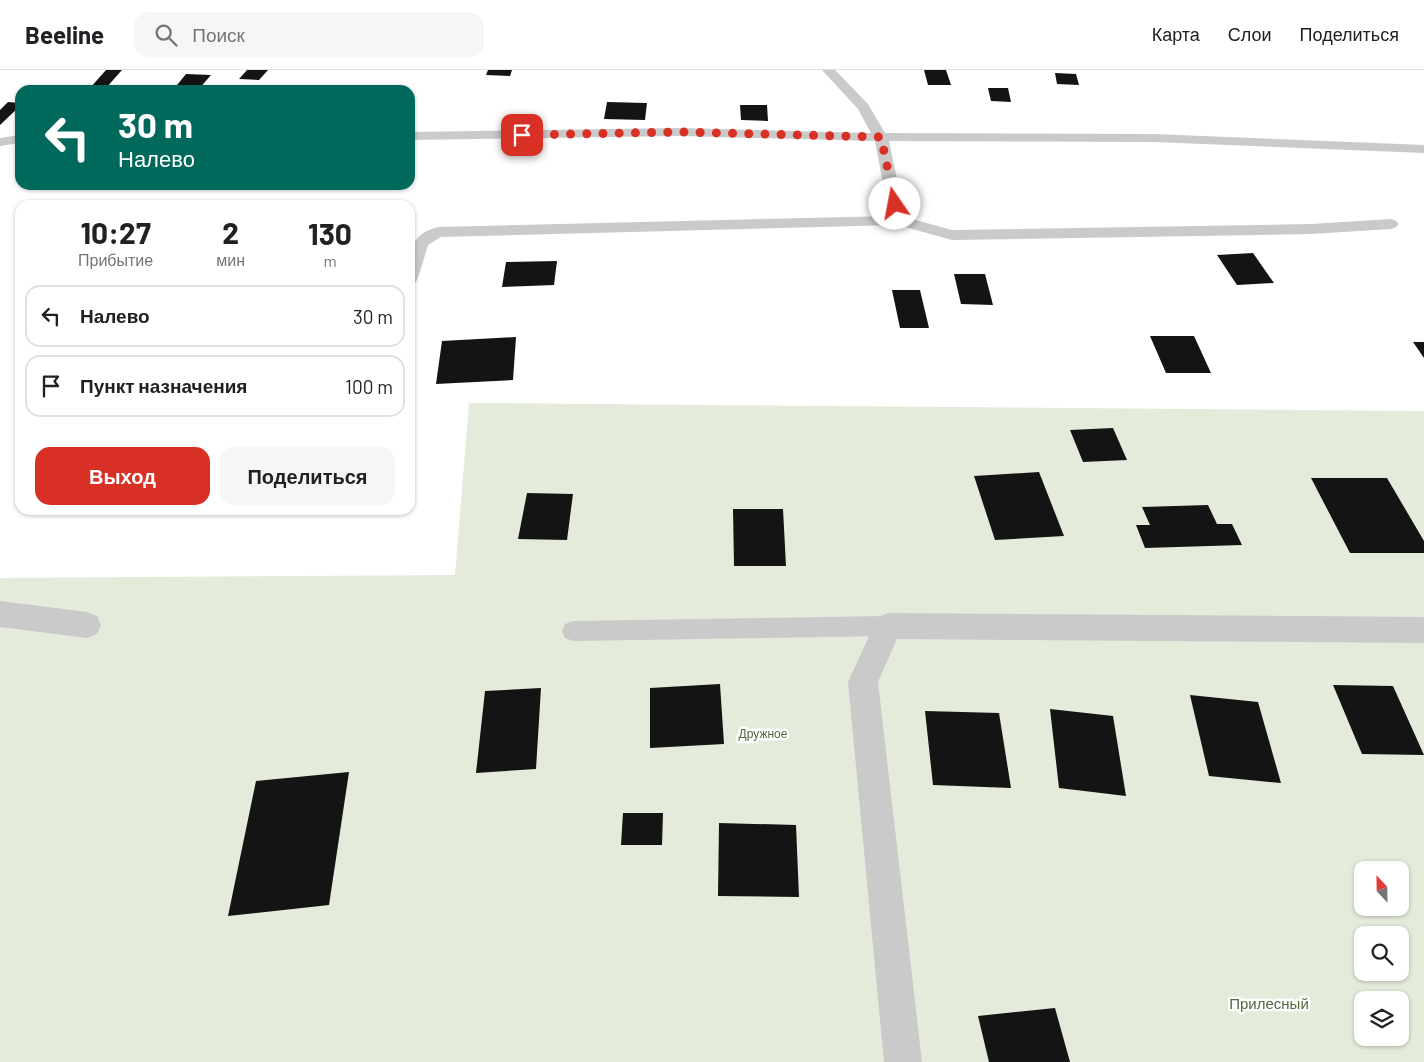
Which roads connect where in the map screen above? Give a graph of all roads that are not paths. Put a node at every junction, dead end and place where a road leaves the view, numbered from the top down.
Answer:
1 (828, 70) edge
2 (415, 136) edge
3 (881, 137) junction
4 (15, 140) edge
5 (0, 142) edge
6 (1424, 149) edge
7 (898, 220) junction
8 (1391, 224) dead end
9 (415, 262) edge
10 (0, 614) edge
11 (87, 625) dead end
12 (888, 626) junction
13 (1424, 630) edge
14 (573, 631) dead end
15 (903, 1062) edge

1 - 3 lane
2 - 3 lane
3 - 6 lane
3 - 7 lane
4 - 5 lane
7 - 8 lane
7 - 9 lane
10 - 11 street
12 - 13 street
12 - 14 lane
12 - 15 street

